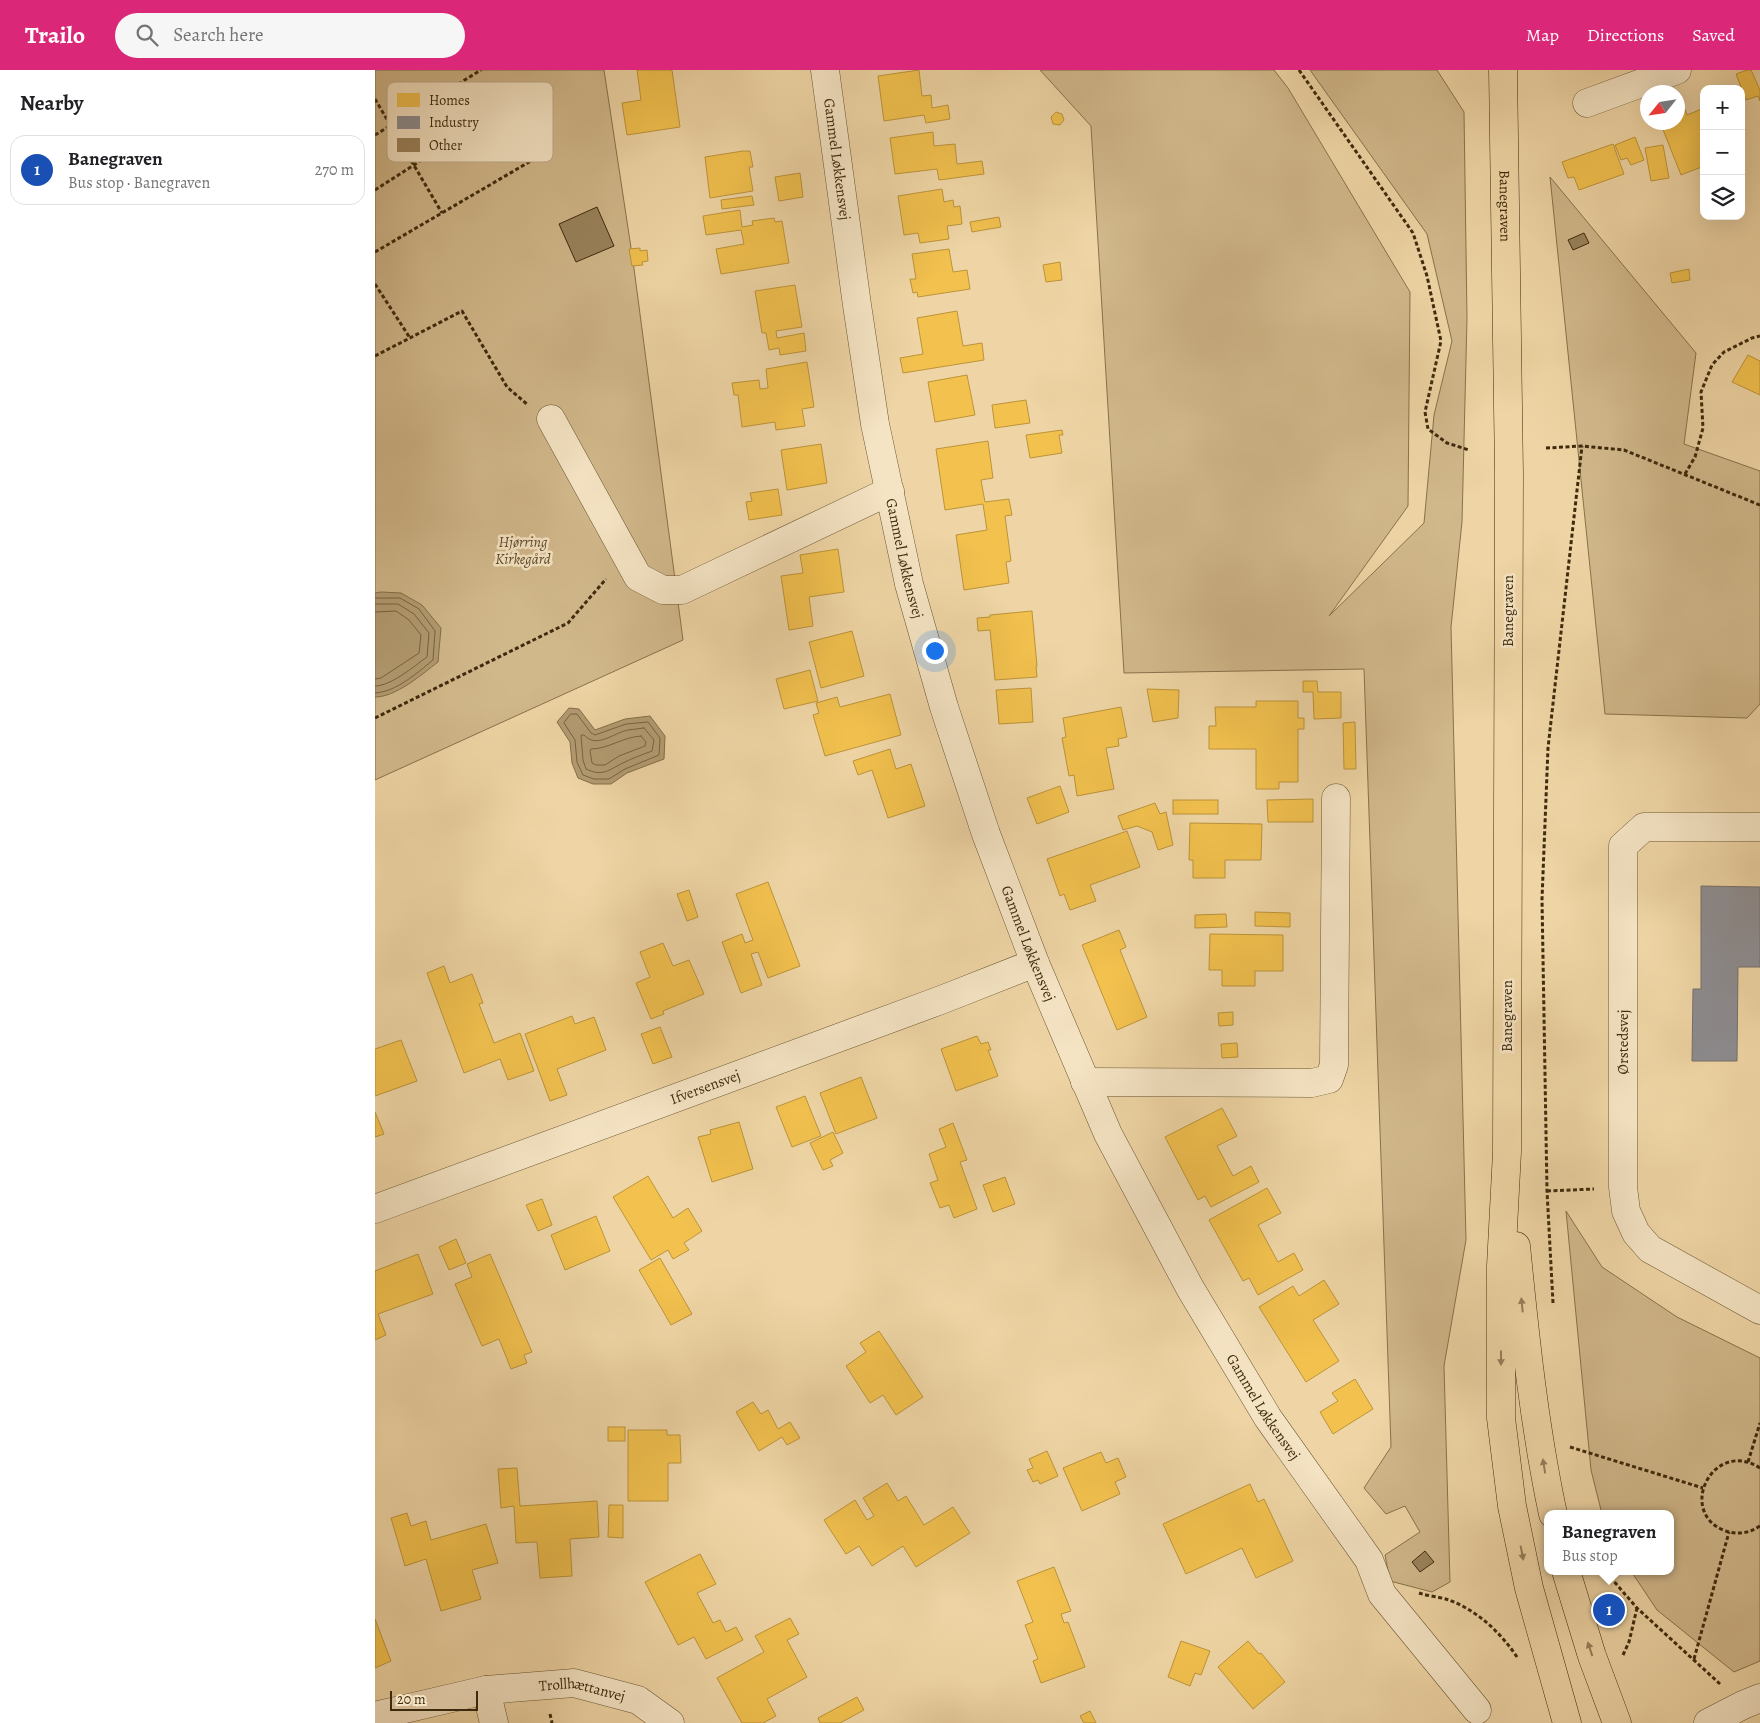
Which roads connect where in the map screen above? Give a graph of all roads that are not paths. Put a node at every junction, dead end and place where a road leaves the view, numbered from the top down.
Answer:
1 (825, 70) edge
2 (1503, 70) edge
3 (1677, 70) edge
4 (1587, 103) dead end
5 (551, 419) road end
6 (890, 491) junction
7 (1336, 798) dead end
8 (1760, 826) edge
9 (1035, 963) junction
10 (1085, 1082) junction
11 (1507, 1152) junction
12 (375, 1209) edge
13 (1760, 1310) edge
14 (1552, 1510) edge
15 (1567, 1575) edge
16 (487, 1690) junction
17 (1751, 1701) edge
18 (1477, 1710) dead end
19 (375, 1716) edge
20 (494, 1723) edge
21 (670, 1723) edge
22 (1567, 1723) edge
23 (1617, 1723) edge
24 (1708, 1723) edge

1 - 6 street, Gammel Løkkensvej
2 - 11 main road, Banegraven
3 - 4 street
5 - 6 street
6 - 9 street, Gammel Løkkensvej
7 - 10 street
8 - 13 street, Ørstedsvej
9 - 10 street, Gammel Løkkensvej
9 - 12 street, Ifversensvej
10 - 18 street, Gammel Løkkensvej
14 -> 11 main road, Banegraven
11 -> 22 main road, Banegraven
23 -> 15 main road
16 - 19 street, Trollhættanvej
16 - 20 street
16 - 21 street, Trollhættanvej
17 - 24 street

